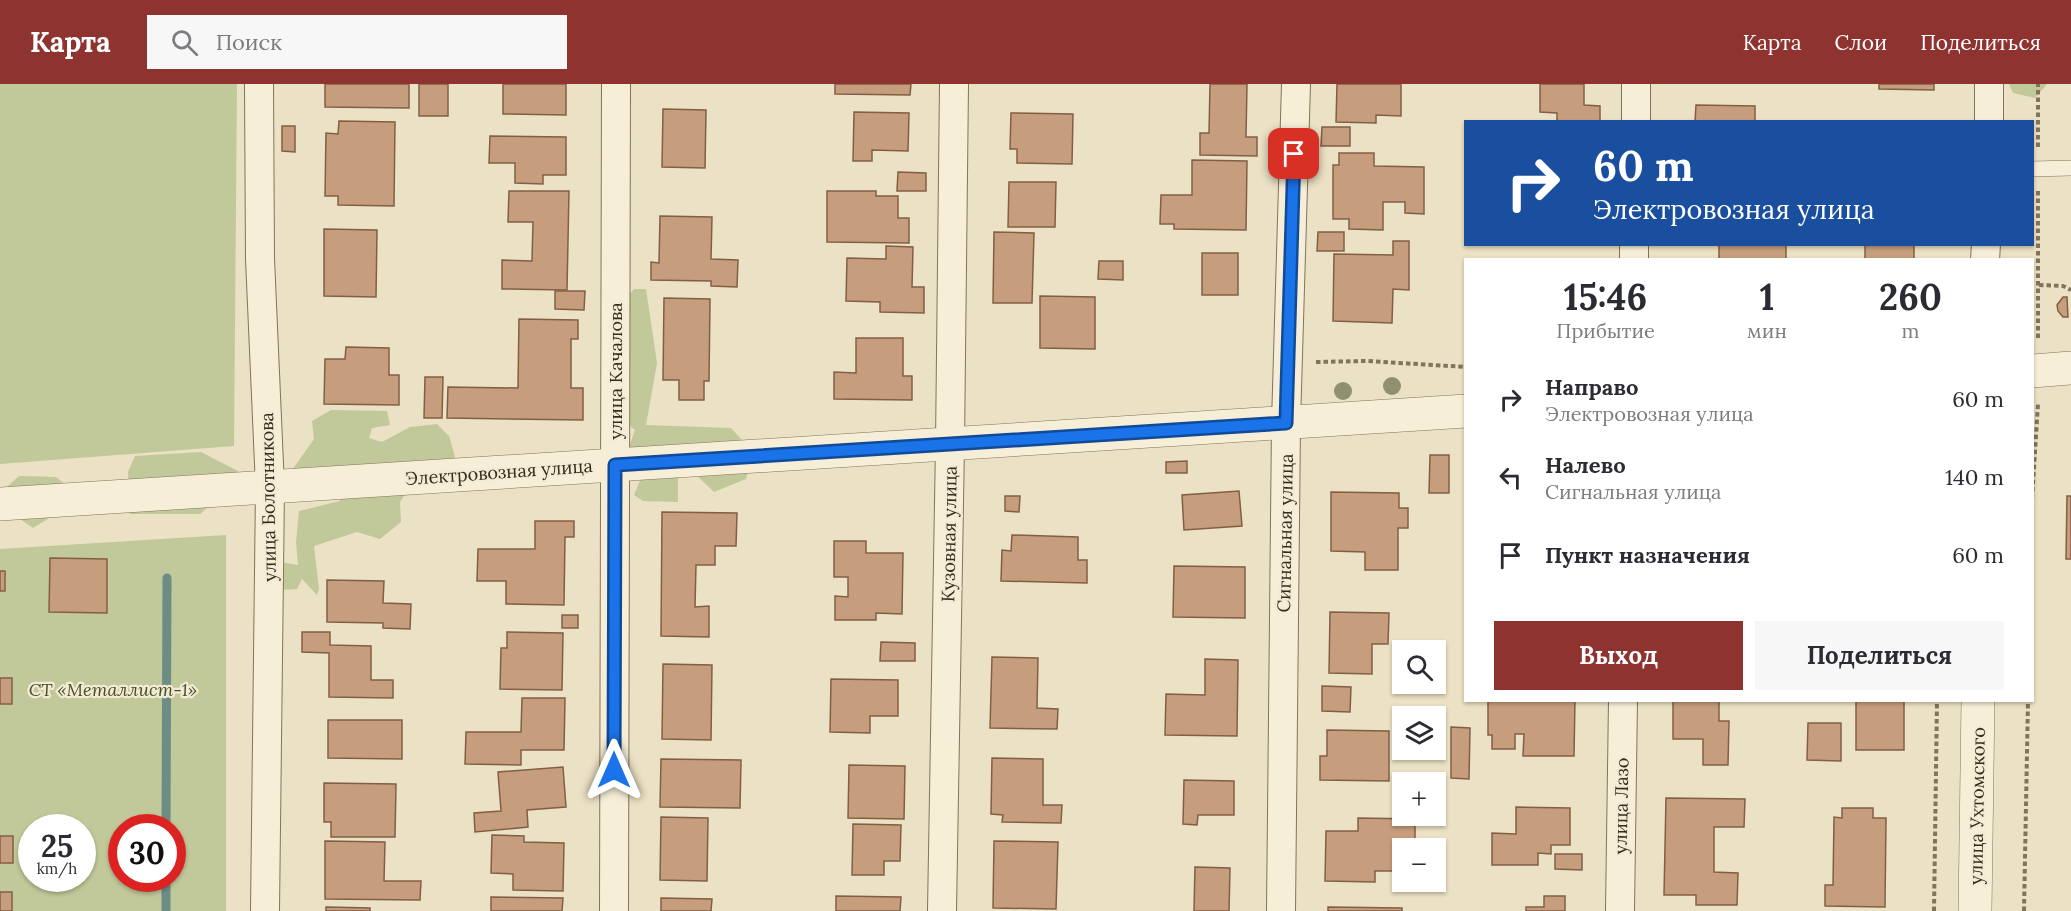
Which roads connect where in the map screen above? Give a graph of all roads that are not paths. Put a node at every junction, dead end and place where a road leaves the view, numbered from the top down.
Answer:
1 (259, 84) edge
2 (616, 84) edge
3 (954, 84) edge
4 (1296, 84) edge
5 (1636, 84) edge
6 (1989, 84) edge
7 (1636, 120) edge
8 (1989, 120) edge
9 (2071, 168) edge
10 (2035, 169) edge
11 (2071, 368) edge
12 (2035, 371) edge
13 (1464, 411) edge
14 (1286, 423) junction
15 (950, 445) junction
16 (615, 465) junction
17 (270, 487) junction
18 (0, 504) edge
19 (1623, 702) edge
20 (1978, 702) edge
21 (266, 911) edge
22 (614, 911) edge
23 (942, 911) edge
24 (1281, 911) edge
25 (1620, 911) edge
26 (1975, 911) edge

1 - 17 street, улица Болотникова
2 - 16 street, улица Качалова
3 - 15 street, Кузовная улица
4 - 14 street, Сигнальная улица
5 - 7 street
6 - 8 street
9 - 10 lane
11 - 12 street
13 - 14 street, Электровозная улица
14 - 15 street, Электровозная улица
14 - 24 street, Сигнальная улица
15 - 16 street, Электровозная улица
15 - 23 street, Кузовная улица
16 - 17 street, Электровозная улица
16 - 22 street, улица Качалова
17 - 18 street, Электровозная улица
17 - 21 street, улица Болотникова
19 - 25 street, улица Лазо
20 - 26 street, улица Ухтомского

